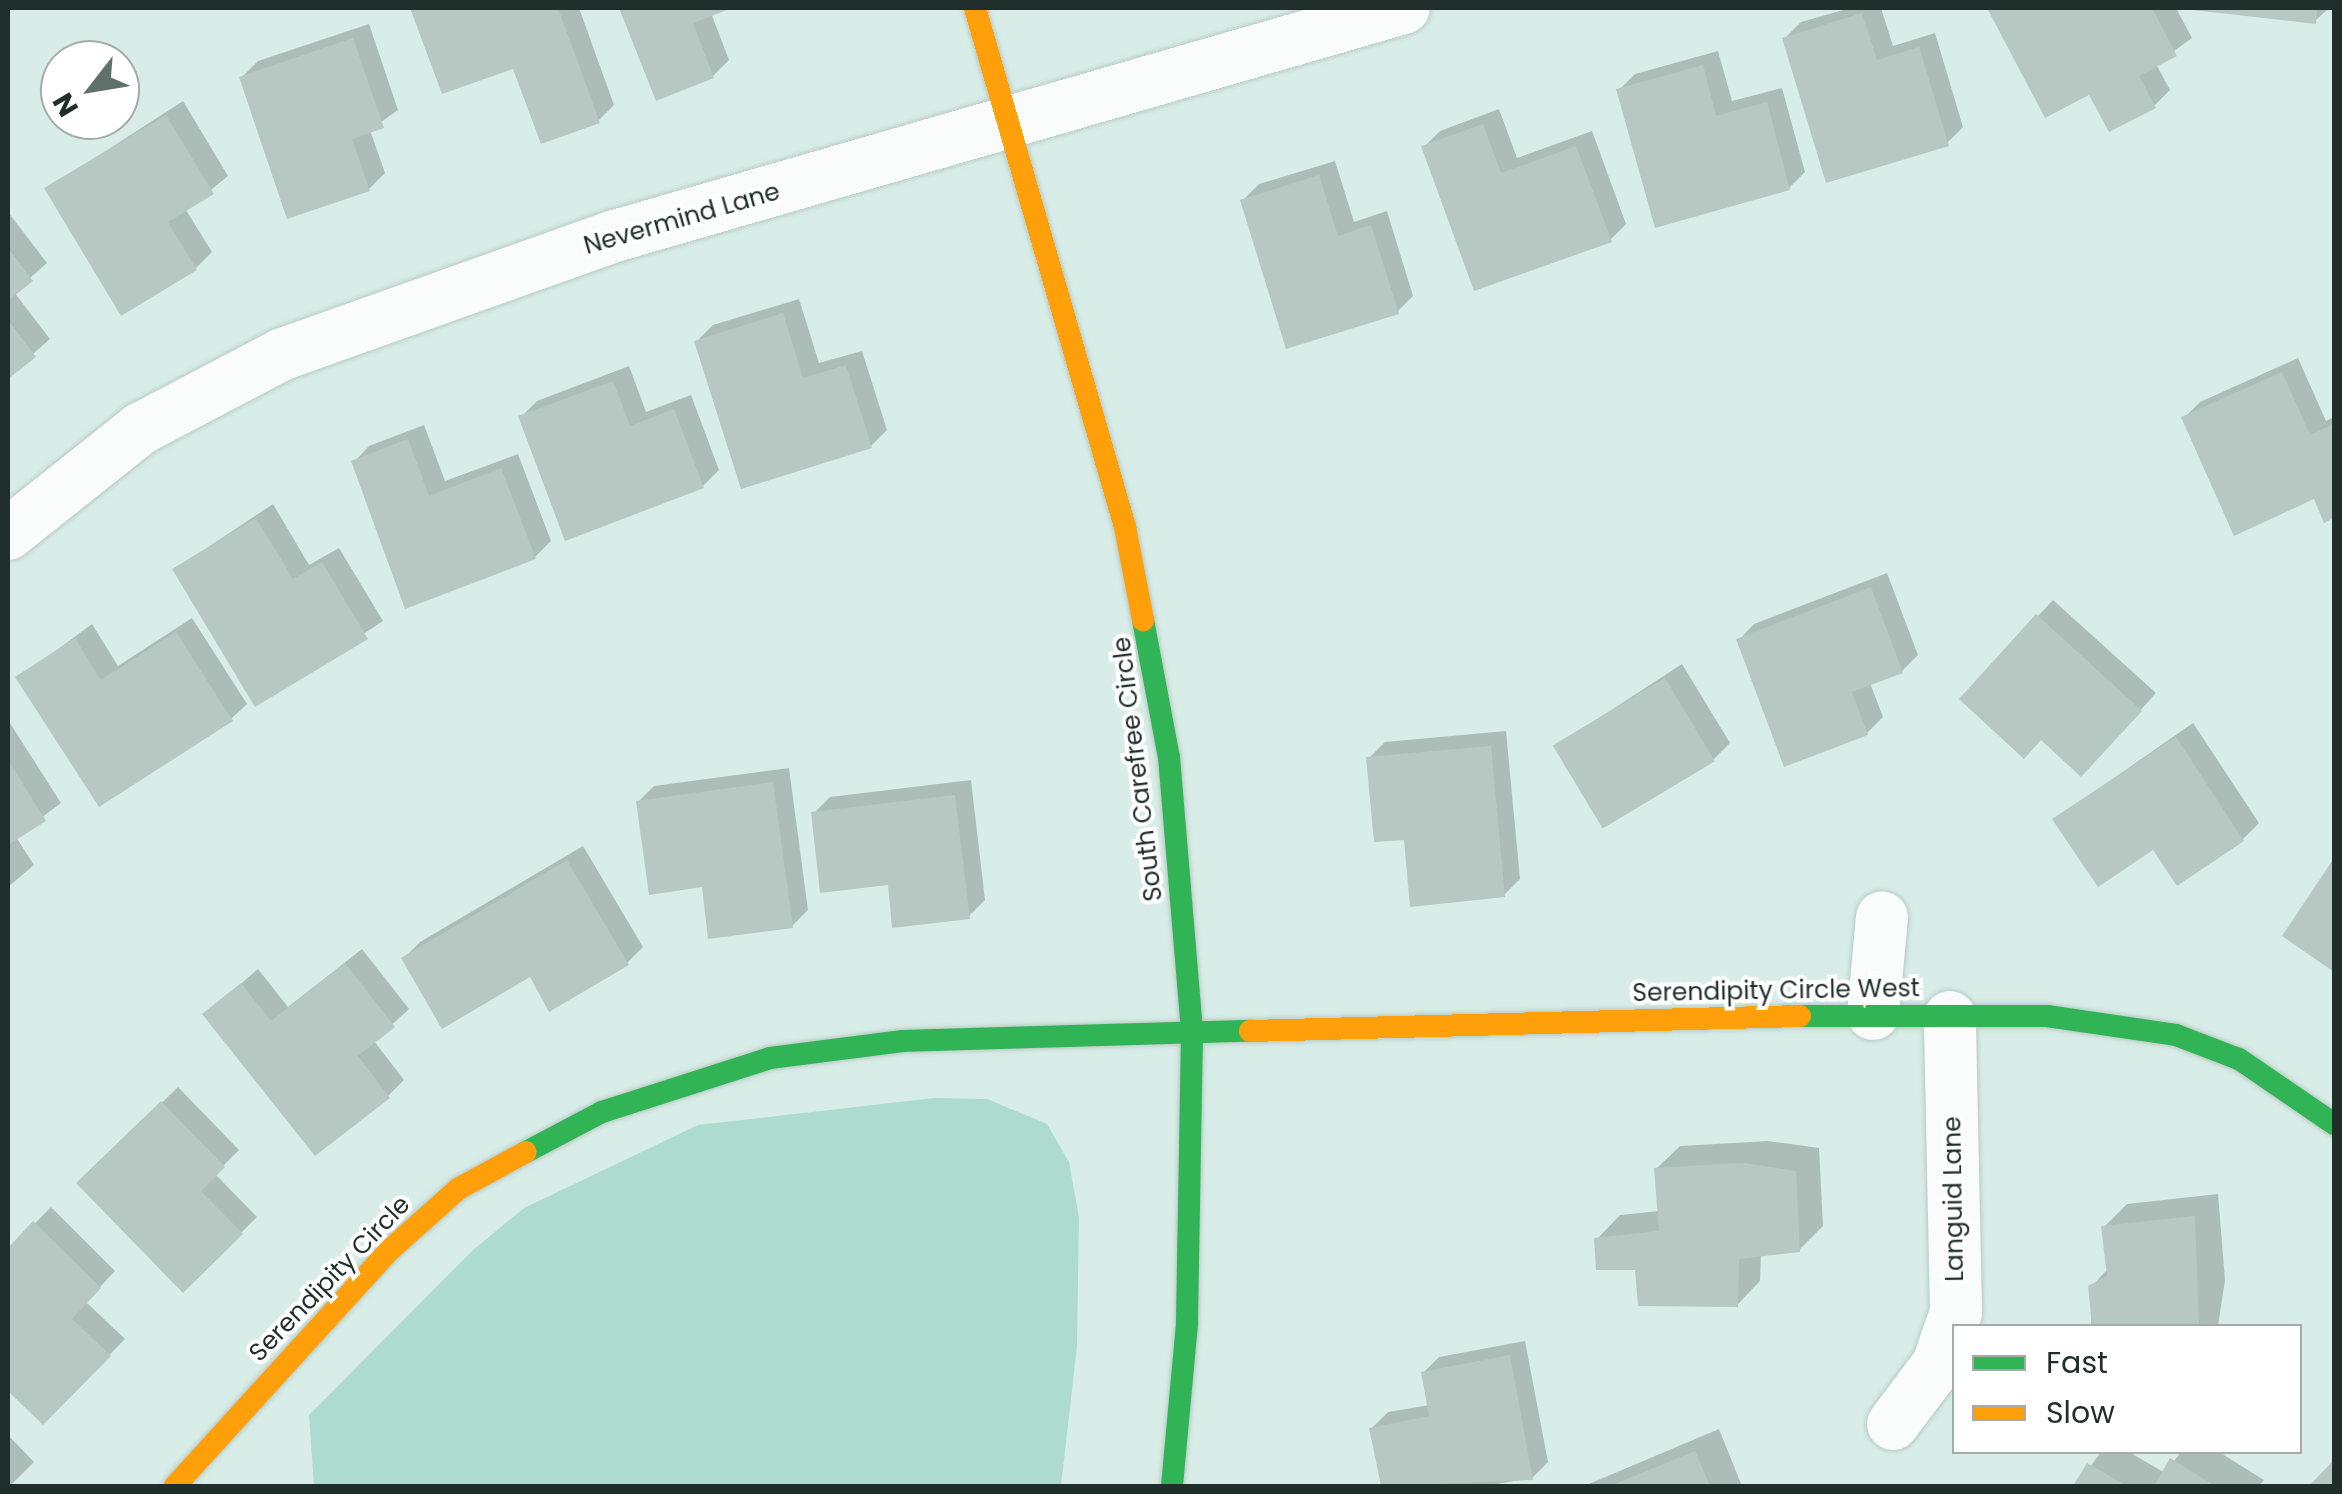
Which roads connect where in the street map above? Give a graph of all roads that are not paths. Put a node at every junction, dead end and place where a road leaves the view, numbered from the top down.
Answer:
1 (975, 8) edge
2 (1404, 8) edge
3 (1011, 124) junction
4 (8, 534) edge
5 (1882, 918) dead end
6 (1873, 1014) junction
7 (1950, 1017) junction
8 (1192, 1033) junction
9 (2334, 1124) edge
10 (1894, 1424) dead end
11 (175, 1486) edge
12 (1172, 1486) edge

1 - 3 street, South Carefree Circle
2 - 3 street, Nevermind Lane
3 - 4 street, Nevermind Lane
3 - 8 street, South Carefree Circle
5 - 6 street
6 - 7 street, Serendipity Circle West
6 - 8 street, Serendipity Circle West
7 - 9 street, Serendipity Circle West
7 - 10 street, Languid Lane
8 - 11 street, Serendipity Circle
8 - 12 street, South Carefree Circle

